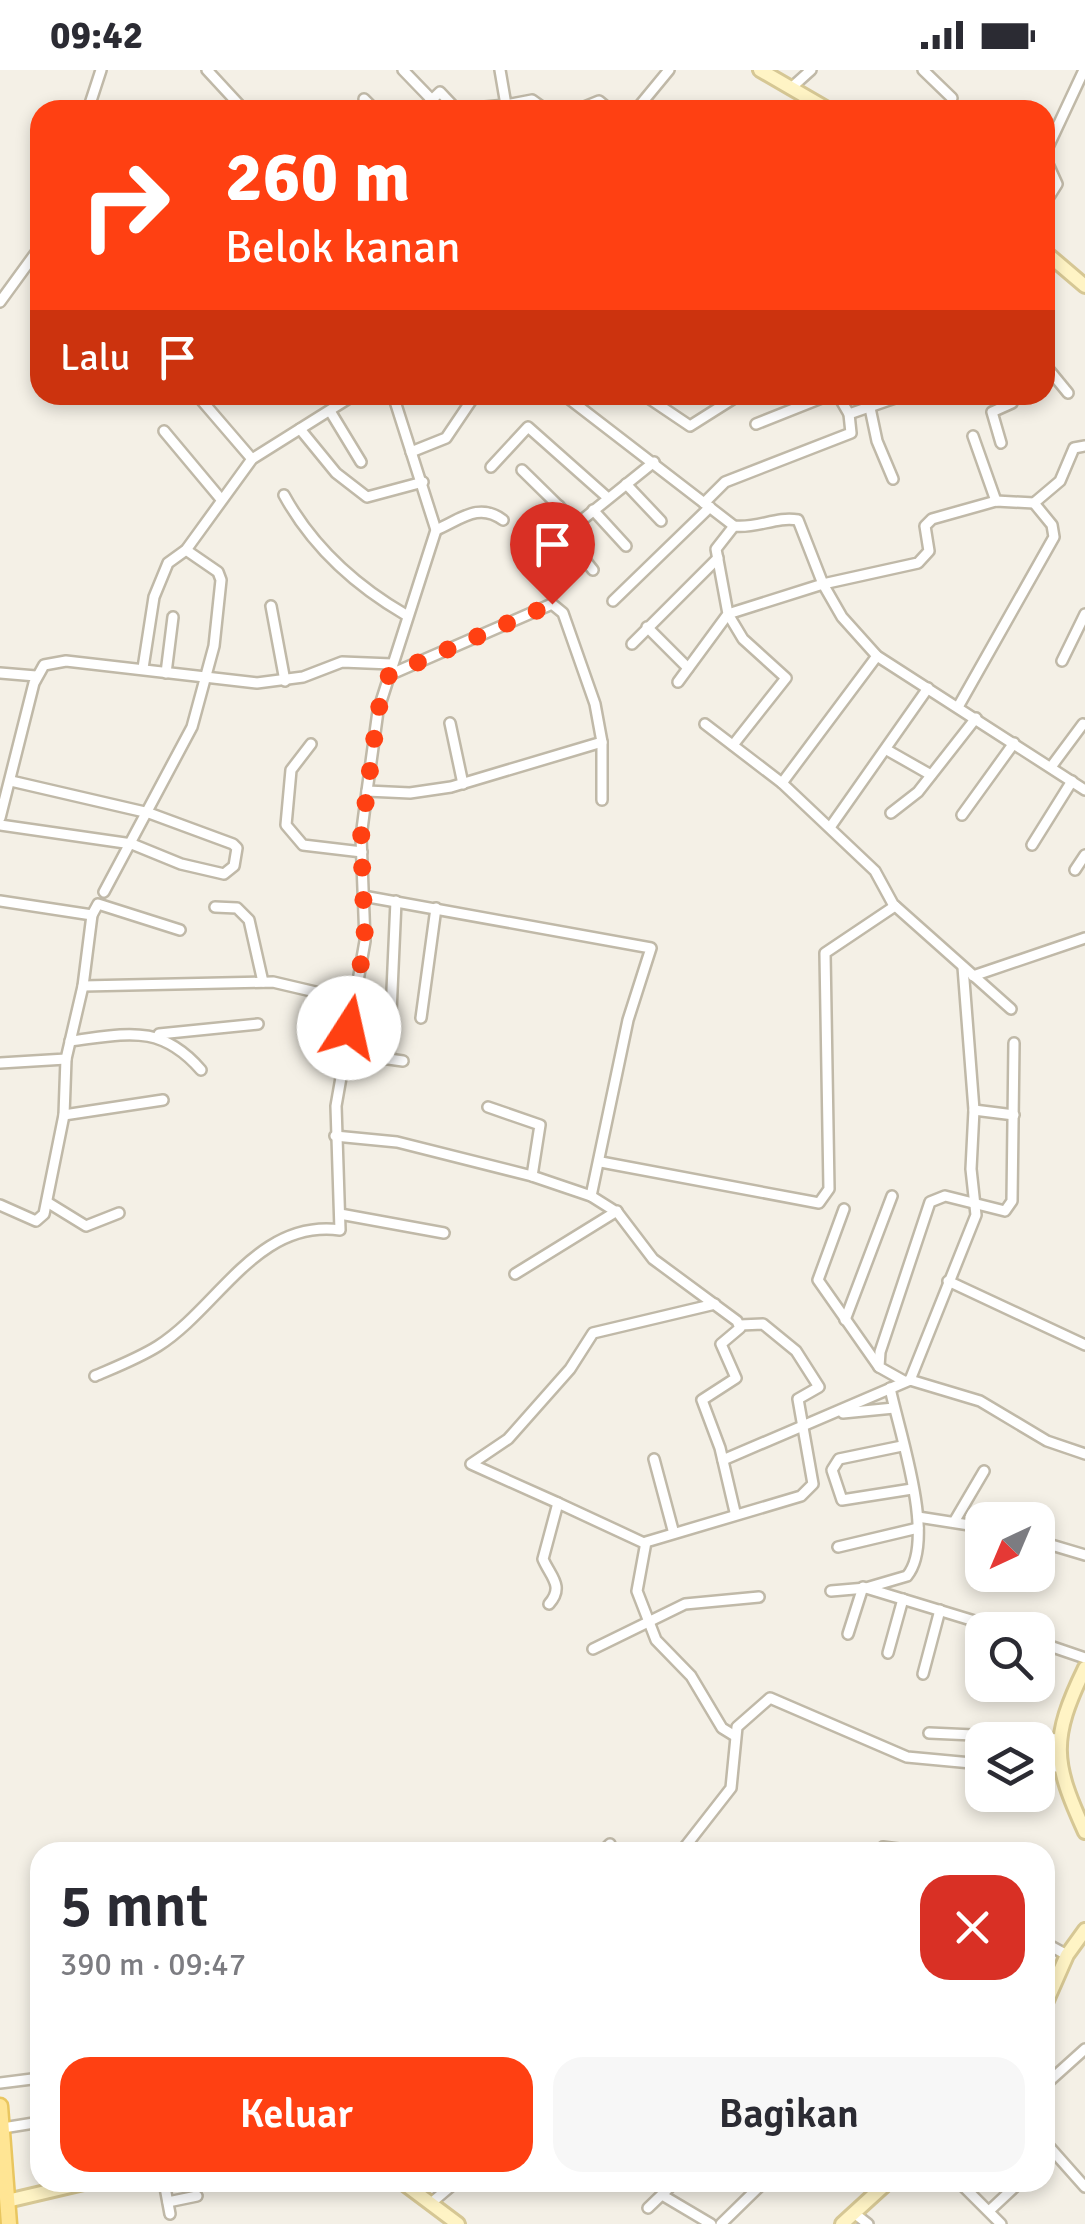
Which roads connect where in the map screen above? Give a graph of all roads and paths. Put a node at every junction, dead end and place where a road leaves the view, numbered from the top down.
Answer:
1 (101, 70) edge
2 (207, 70) edge
3 (403, 70) edge
4 (500, 70) edge
5 (669, 70) edge
6 (760, 70) edge
7 (811, 70) edge
8 (923, 70) edge
9 (1084, 70) edge
10 (790, 88) junction
11 (952, 98) dead end
12 (91, 100) edge
13 (235, 100) edge
14 (432, 100) joint
15 (448, 100) edge
16 (505, 100) edge
17 (644, 100) edge
18 (803, 100) edge
19 (1055, 132) edge
20 (1055, 260) edge
21 (30, 261) edge
22 (1085, 286) edge
23 (0, 302) edge
24 (1055, 377) edge
25 (1068, 393) dead end
26 (205, 405) edge
27 (339, 405) edge
28 (396, 405) edge
29 (468, 405) edge
30 (577, 405) edge
31 (659, 405) edge
32 (722, 405) edge
33 (804, 405) edge
34 (844, 405) edge
35 (870, 405) edge
36 (875, 405) edge
37 (1010, 405) edge
38 (330, 411) junction
39 (849, 414) junction
40 (756, 424) dead end
41 (300, 429) junction
42 (164, 431) dead end
43 (974, 436) dead end
44 (1001, 442) dead end
45 (1085, 446) edge
46 (411, 452) junction
47 (252, 460) junction
48 (361, 462) dead end
49 (654, 462) junction
50 (491, 468) dead end
51 (522, 470) dead end
52 (893, 479) dead end
53 (423, 482) junction
54 (626, 484) junction
55 (284, 495) dead end
56 (220, 498) junction
57 (608, 498) junction
58 (996, 501) junction
59 (1034, 503) junction
60 (707, 505) junction
61 (559, 506) junction
62 (593, 510) junction
63 (503, 520) dead end
64 (661, 521) dead end
65 (577, 524) junction
66 (734, 526) junction
67 (436, 530) junction
68 (524, 540) dead end
69 (626, 546) dead end
70 (186, 550) junction
71 (718, 558) junction
72 (593, 570) dead end
73 (823, 584) junction
74 (613, 601) dead end
75 (271, 606) dead end
76 (728, 614) junction
77 (1085, 614) edge
78 (406, 615) junction
79 (173, 617) dead end
80 (648, 627) junction
81 (632, 644) dead end
82 (877, 656) junction
83 (1062, 661) dead end
84 (142, 668) junction
85 (688, 668) junction
86 (390, 669) junction
87 (166, 672) junction
88 (0, 673) edge
89 (36, 676) junction
90 (208, 678) junction
91 (285, 681) junction
92 (678, 682) dead end
93 (928, 688) junction
94 (958, 706) junction
95 (976, 718) junction
96 (450, 723) dead end
97 (704, 724) dead end
98 (1083, 724) edge
99 (602, 742) junction
100 (1014, 743) junction
101 (311, 744) dead end
102 (732, 745) junction
103 (887, 750) junction
104 (1051, 767) junction
105 (930, 776) junction
106 (11, 781) junction
107 (1072, 781) junction
108 (782, 783) junction
109 (463, 784) junction
110 (1085, 790) edge
111 (367, 791) junction
112 (602, 800) dead end
113 (890, 812) dead end
114 (149, 814) junction
115 (962, 814) dead end
116 (0, 822) edge
117 (831, 826) junction
118 (132, 844) junction
119 (1032, 845) dead end
120 (362, 852) junction
121 (1085, 855) edge
122 (1075, 870) dead end
123 (104, 892) dead end
124 (363, 896) junction
125 (0, 901) edge
126 (396, 901) junction
127 (215, 906) dead end
128 (895, 906) junction
129 (436, 908) junction
130 (92, 915) junction
131 (180, 930) dead end
132 (1085, 938) edge
133 (963, 968) junction
134 (973, 976) junction
135 (263, 982) junction
136 (82, 986) junction
137 (354, 1002) junction
138 (1011, 1009) dead end
139 (421, 1018) dead end
140 (258, 1024) dead end
141 (156, 1034) junction
142 (70, 1041) junction
143 (1014, 1042) dead end
144 (344, 1054) junction
145 (389, 1058) junction
146 (66, 1059) junction
147 (404, 1061) dead end
148 (0, 1064) edge
149 (202, 1070) dead end
150 (163, 1100) dead end
151 (488, 1107) dead end
152 (974, 1110) junction
153 (64, 1114) junction
154 (1014, 1115) junction
155 (335, 1136) junction
156 (601, 1162) junction
157 (532, 1176) junction
158 (591, 1196) junction
159 (892, 1196) dead end
160 (48, 1202) junction
161 (0, 1204) edge
162 (976, 1207) junction
163 (844, 1208) dead end
164 (616, 1211) junction
165 (119, 1213) dead end
166 (340, 1214) junction
167 (444, 1233) dead end
168 (515, 1274) dead end
169 (948, 1281) junction
170 (715, 1304) junction
171 (844, 1320) junction
172 (740, 1325) junction
173 (1085, 1345) edge
174 (879, 1367) junction
175 (95, 1376) dead end
176 (907, 1381) junction
177 (890, 1388) junction
178 (894, 1408) junction
179 (840, 1412) junction
180 (803, 1424) junction
181 (902, 1446) junction
182 (1085, 1454) edge
183 (654, 1459) dead end
184 (723, 1460) junction
185 (984, 1471) dead end
186 (912, 1489) junction
187 (558, 1502) junction
188 (735, 1512) junction
189 (954, 1522) junction
190 (918, 1523) junction
191 (965, 1524) edge
192 (674, 1530) junction
193 (644, 1544) junction
194 (1055, 1546) edge
195 (838, 1548) dead end
196 (1085, 1554) edge
197 (865, 1588) junction
198 (831, 1591) dead end
199 (759, 1597) dead end
200 (903, 1599) junction
201 (548, 1604) dead end
202 (940, 1610) junction
203 (965, 1618) edge
204 (647, 1619) junction
205 (848, 1634) dead end
206 (593, 1648) dead end
207 (1055, 1648) edge
208 (888, 1653) dead end
209 (1085, 1658) edge
210 (923, 1674) dead end
211 (1083, 1678) edge
212 (929, 1733) dead end
213 (735, 1736) junction
214 (1060, 1739) junction
215 (965, 1762) edge
216 (1055, 1767) edge
217 (1058, 1767) junction
218 (1085, 1832) edge
219 (690, 1842) edge
220 (1085, 1930) edge
221 (1055, 1948) edge
222 (1067, 1955) junction
223 (1055, 1982) edge
224 (1085, 2048) edge
225 (1055, 2076) edge
226 (30, 2079) edge
227 (0, 2083) edge
228 (0, 2106) edge
229 (30, 2124) edge
230 (3, 2128) junction
231 (1055, 2153) edge
232 (1085, 2187) edge
233 (45, 2192) edge
234 (166, 2192) edge
235 (415, 2192) edge
236 (444, 2192) edge
237 (664, 2192) edge
238 (754, 2192) edge
239 (877, 2192) edge
240 (970, 2192) edge
241 (1009, 2192) edge
242 (662, 2195) junction
243 (196, 2196) dead end
244 (7, 2201) junction
245 (430, 2203) junction
246 (648, 2208) dead end
247 (989, 2210) junction
248 (854, 2213) junction
249 (9, 2224) edge
250 (458, 2224) edge
251 (711, 2224) edge
252 (721, 2224) edge
253 (842, 2224) edge
254 (868, 2224) edge
255 (1001, 2224) edge

1 - 12 street
2 - 13 street
3 - 14 street
4 - 16 street
5 - 17 street
6 - 10 street
7 - 10 street
8 - 11 street
9 - 19 street
10 - 18 street
14 - 15 street
20 - 22 street
21 - 23 street
24 - 25 street
26 - 47 street
27 - 38 street
28 - 46 street
29 - 46 street
30 - 49 street
31 - 32 street
33 - 40 street
34 - 39 street
35 - 39 street
36 - 52 street
37 - 44 street
38 - 41 street
38 - 48 street
39 - 60 street
41 - 47 street
41 - 53 street
42 - 56 street
43 - 58 street
45 - 59 street
46 - 53 street
47 - 56 street
49 - 54 street
49 - 60 street
50 - 57 street
51 - 61 street
53 - 67 street
54 - 57 street
54 - 64 street
55 - 78 street
56 - 70 street
57 - 62 street
58 - 59 street
58 - 73 street
59 - 94 street
60 - 66 street
60 - 74 street
61 - 65 street
61 - 68 street
62 - 65 street
62 - 69 street
63 - 67 street
65 - 72 street
66 - 71 street
66 - 73 street
67 - 78 street
70 - 84 street
70 - 90 street
71 - 76 street
71 - 80 street
73 - 76 street
73 - 82 street
75 - 91 street
76 - 85 street
76 - 102 street
77 - 83 street
78 - 86 street
79 - 87 street
80 - 81 street
80 - 85 street
82 - 93 street
82 - 108 street
84 - 87 street
84 - 89 street
85 - 92 street
86 - 91 street
86 - 99 street
86 - 111 street
87 - 90 street
88 - 89 street
89 - 106 street
90 - 91 street
90 - 114 street
93 - 94 street
93 - 103 street
94 - 95 street
95 - 100 street
95 - 105 street
96 - 109 street
97 - 102 street
98 - 104 street
99 - 109 street
99 - 112 street
100 - 104 street
100 - 115 street
101 - 120 street
102 - 108 street
103 - 105 street
103 - 117 street
104 - 107 street
105 - 113 street
106 - 114 street
106 - 116 street
107 - 110 street
107 - 119 street
108 - 117 street
109 - 111 street
111 - 120 street
114 - 118 street
114 - 118 street
116 - 118 street
117 - 128 street
118 - 123 street
120 - 124 street
121 - 122 street
124 - 126 street
124 - 137 street
125 - 130 street
126 - 129 street
126 - 145 street
127 - 135 street
128 - 133 street
128 - 156 street
129 - 139 street
129 - 156 street
130 - 131 street
130 - 136 street
132 - 134 street
133 - 134 street
133 - 152 street
134 - 138 street
135 - 136 street
135 - 137 street
136 - 142 street
137 - 144 street
140 - 141 street
141 - 142 street
141 - 149 street
142 - 146 street
143 - 154 street
144 - 145 street
144 - 155 street
145 - 147 street
146 - 148 street
146 - 153 street
150 - 153 street
151 - 157 street
152 - 154 street
152 - 162 street
153 - 160 street
154 - 162 street
155 - 157 street
155 - 166 street
156 - 158 street
157 - 158 street
158 - 164 street
159 - 171 street
160 - 161 street
160 - 165 street
162 - 169 street
162 - 174 street
163 - 171 street
164 - 168 street
164 - 170 street
166 - 167 street
166 - 175 street
169 - 173 street
169 - 176 street
170 - 172 street
170 - 187 street
171 - 174 street
172 - 180 street
172 - 184 street
174 - 176 street
176 - 177 street
176 - 182 street
177 - 178 street
177 - 179 street
178 - 179 street
178 - 181 street
179 - 180 street
180 - 184 street
180 - 188 street
181 - 186 street
181 - 186 street
183 - 192 street
184 - 188 street
185 - 189 street
186 - 190 street
187 - 193 street
187 - 201 street
188 - 192 street
189 - 190 street
189 - 191 street
190 - 195 street
190 - 197 street
192 - 193 street
193 - 204 street
194 - 196 street
197 - 198 street
197 - 200 street
197 - 205 street
199 - 204 street
200 - 202 street
200 - 208 street
202 - 203 street
202 - 210 street
204 - 206 street
204 - 213 street
207 - 209 street
211 - 214 street
212 - 214 street
213 - 215 street
213 - 219 street
214 - 217 street
216 - 217 street
217 - 218 street
220 - 222 street
221 - 222 street
222 - 223 street
224 - 225 street
226 - 227 street
228 - 230 main road
229 - 230 street
230 - 244 main road
231 - 232 street
233 - 244 street
234 - 243 street
235 - 245 street
236 - 245 street
237 - 242 street
238 - 252 street
239 - 248 street
240 - 247 street
241 - 247 street
242 - 246 street
242 - 251 street
244 - 249 main road
245 - 250 street
247 - 255 street
248 - 253 street
248 - 254 street

